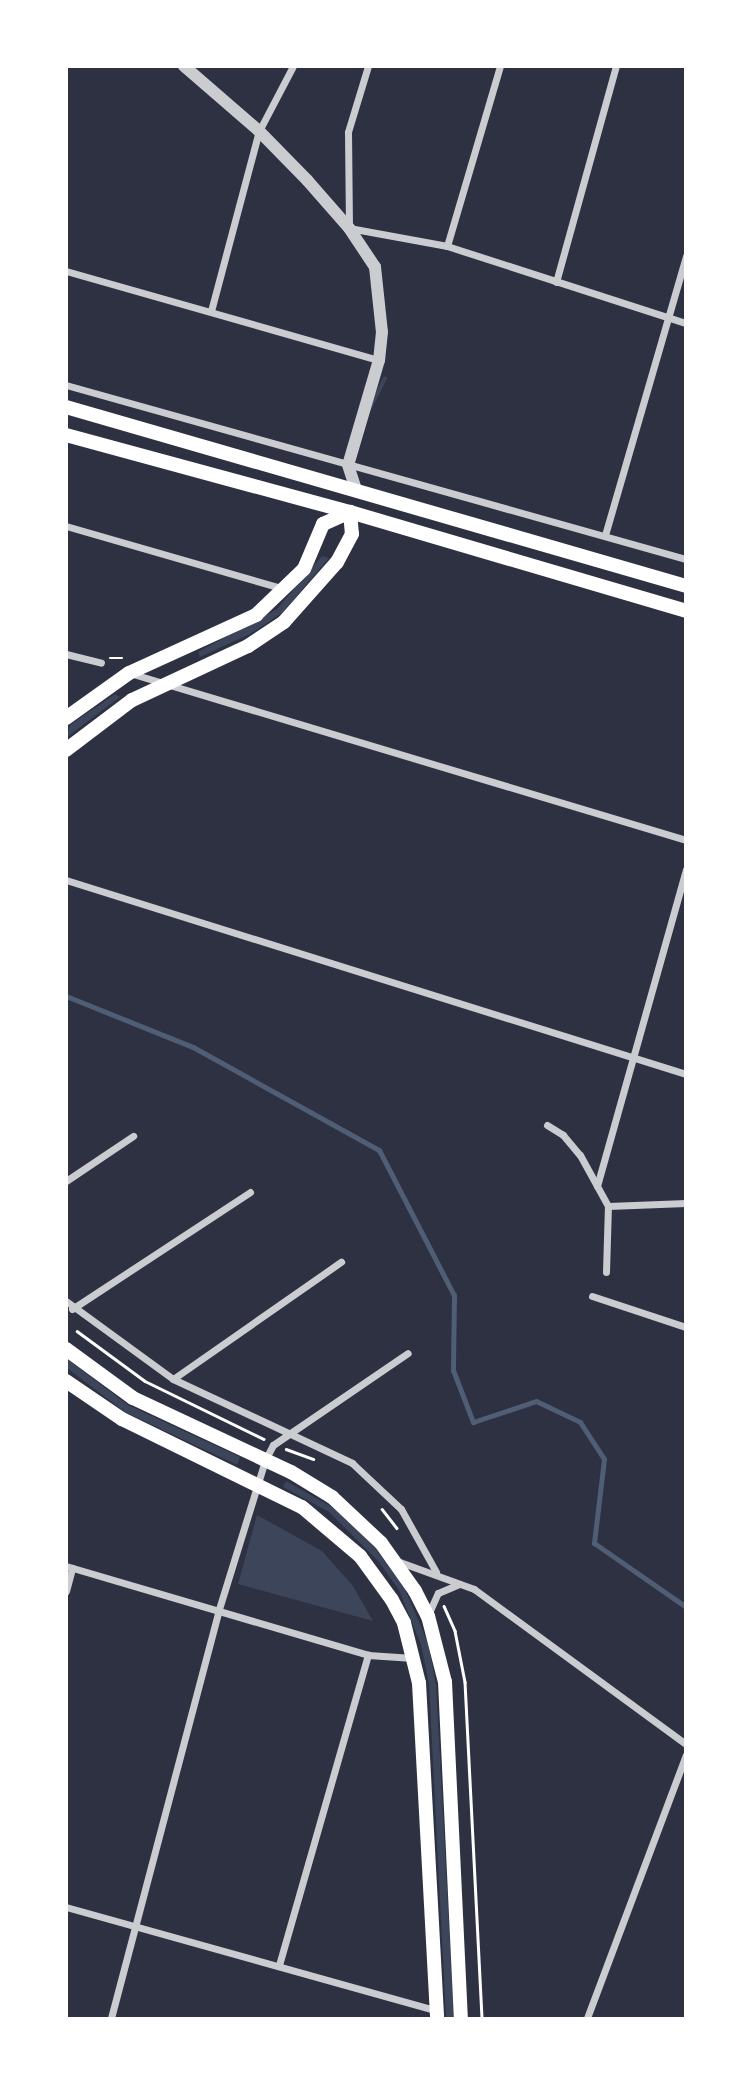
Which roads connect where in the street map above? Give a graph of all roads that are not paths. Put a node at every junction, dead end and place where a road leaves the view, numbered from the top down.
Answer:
1 (184, 66) edge
2 (293, 66) edge
3 (368, 66) edge
4 (500, 66) edge
5 (616, 66) edge
6 (260, 131) junction
7 (349, 228) junction
8 (447, 246) junction
9 (685, 256) edge
10 (66, 271) edge
11 (556, 282) junction
12 (212, 311) junction
13 (671, 317) junction
14 (685, 323) edge
15 (379, 360) junction
16 (66, 385) edge
17 (66, 407) edge
18 (66, 435) edge
19 (348, 465) junction
20 (369, 473) junction
21 (356, 490) junction
22 (350, 512) junction
23 (66, 526) edge
24 (605, 535) junction
25 (685, 559) edge
26 (685, 586) edge
27 (285, 589) junction
28 (685, 611) edge
29 (66, 654) edge
30 (101, 663) dead end
31 (129, 673) junction
32 (166, 682) junction
33 (66, 718) edge
34 (66, 750) edge
35 (685, 840) edge
36 (685, 869) edge
37 (66, 880) edge
38 (632, 1057) junction
39 (685, 1074) edge
40 (547, 1125) dead end
41 (133, 1136) dead end
42 (66, 1181) edge
43 (597, 1186) junction
44 (250, 1192) dead end
45 (685, 1203) edge
46 (608, 1206) junction
47 (341, 1262) dead end
48 (606, 1272) dead end
49 (592, 1296) dead end
50 (66, 1301) edge
51 (72, 1309) junction
52 (685, 1327) edge
53 (66, 1349) edge
54 (408, 1353) dead end
55 (173, 1379) junction
56 (66, 1381) edge
57 (289, 1436) junction
58 (265, 1460) junction
59 (258, 1485) junction
60 (397, 1561) junction
61 (69, 1567) edge
62 (436, 1572) junction
63 (460, 1584) junction
64 (66, 1591) edge
65 (219, 1609) junction
66 (428, 1616) junction
67 (368, 1655) junction
68 (414, 1658) junction
69 (685, 1744) edge
70 (685, 1755) edge
71 (66, 1907) edge
72 (135, 1925) junction
73 (279, 1965) junction
74 (437, 2015) edge
75 (111, 2018) edge
76 (461, 2018) edge
77 (587, 2018) edge

1 - 6 street
2 - 6 street
3 - 7 street
4 - 8 street
5 - 11 street
6 - 7 street
6 - 12 street
7 - 8 street
7 - 15 street
8 - 11 street
9 - 13 street
10 - 12 street
11 - 13 street
12 - 15 street
13 - 14 street
13 - 24 street
15 - 19 street
16 - 19 street
17 - 21 main road
18 - 22 main road
19 - 20 street
19 - 21 street
20 - 21 street
20 - 24 street
21 - 26 main road
22 - 27 main road
22 - 28 main road
22 - 32 main road
23 - 27 street
24 - 25 street
27 - 31 main road
29 - 30 street
31 - 32 street
31 - 33 main road
32 - 34 main road
32 - 35 street
36 - 38 street
37 - 38 street
38 - 39 street
38 - 43 street
40 - 43 street
41 - 42 street
43 - 46 street
44 - 51 street
45 - 46 street
46 - 48 street
47 - 55 street
49 - 52 street
50 - 51 street
51 - 55 street
53 - 58 main road
54 - 57 street
55 - 57 street
56 - 59 main road
57 - 58 street
57 - 62 street
58 - 59 street
58 - 60 main road
59 - 65 street
59 - 68 main road
60 - 62 street
60 - 66 main road
61 - 64 street
61 - 65 street
62 - 63 street
63 - 66 street
63 - 69 street
65 - 67 street
65 - 72 street
66 - 76 main road
67 - 68 street
67 - 73 street
68 - 74 main road
70 - 77 street
71 - 72 street
72 - 73 street
72 - 75 street
73 - 74 street

